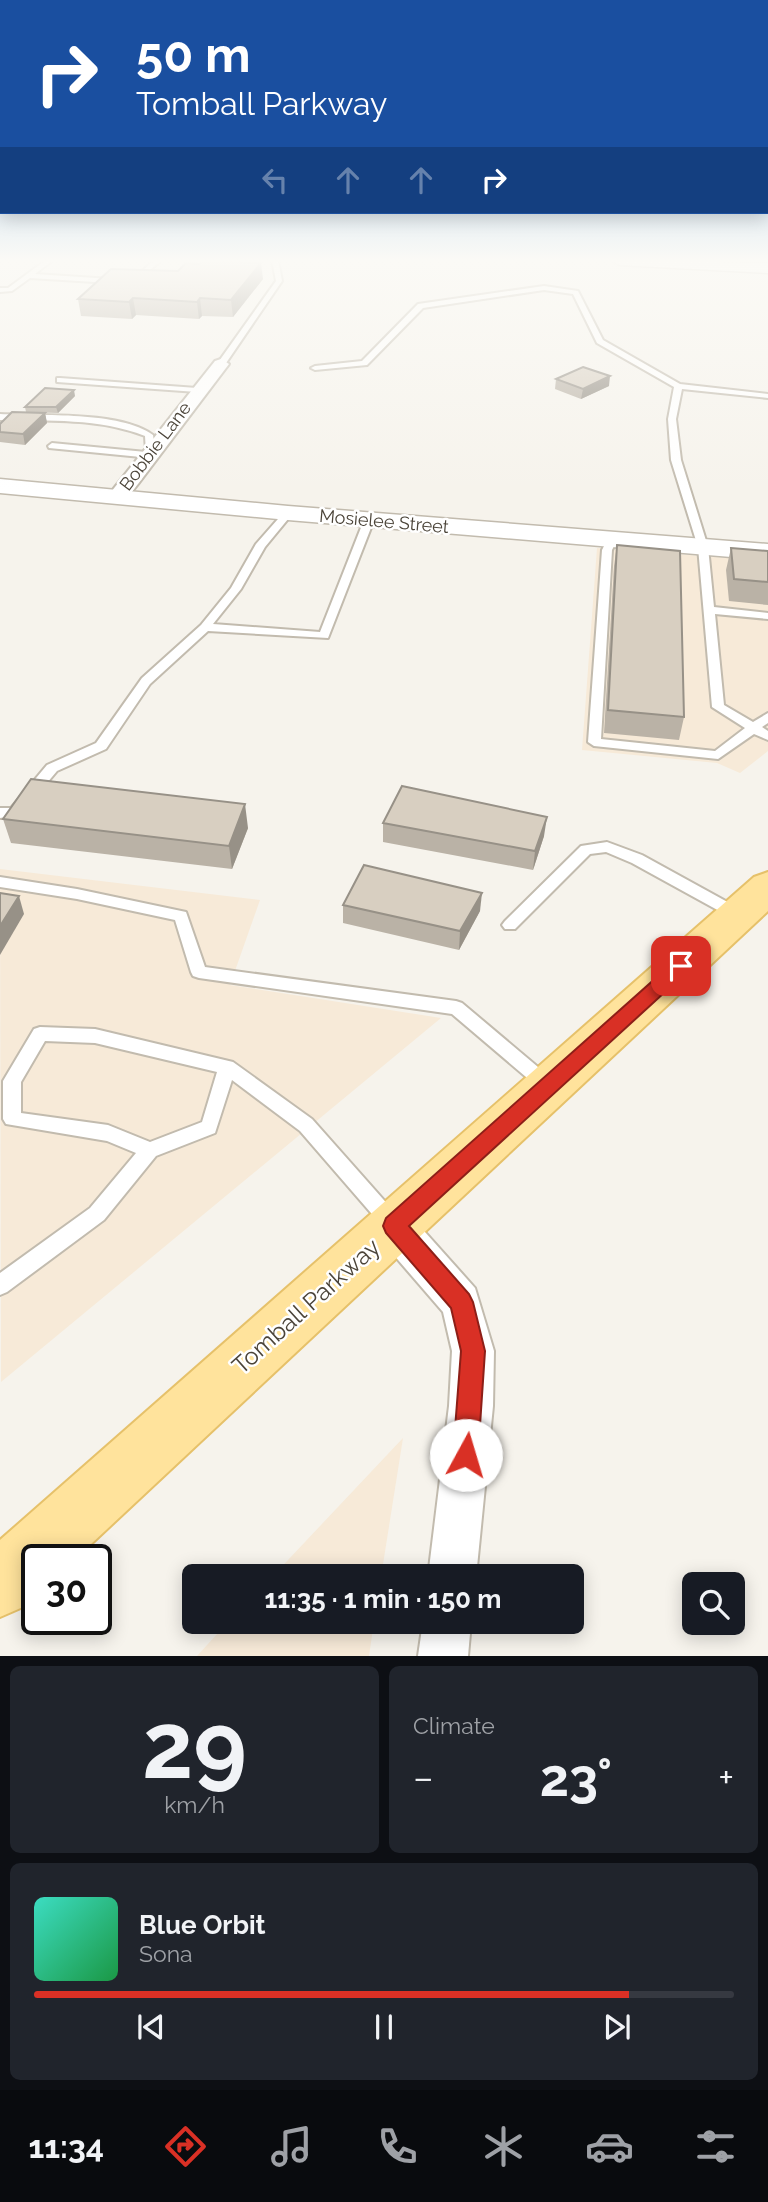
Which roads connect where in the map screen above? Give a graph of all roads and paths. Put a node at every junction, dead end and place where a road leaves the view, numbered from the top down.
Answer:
1 (240, 337) edge
2 (390, 337) edge
3 (598, 337) edge
4 (221, 364) joint
5 (315, 368) dead end
6 (60, 380) dead end
7 (678, 386) junction
8 (197, 390) junction
9 (768, 396) edge
10 (0, 417) edge
11 (52, 446) dead end
12 (151, 455) junction
13 (0, 485) edge
14 (118, 496) junction
15 (288, 513) junction
16 (369, 520) junction
17 (612, 540) junction
18 (703, 547) junction
19 (768, 552) edge
20 (708, 610) junction
21 (768, 616) edge
22 (205, 627) junction
23 (768, 717) edge
24 (755, 728) junction
25 (768, 736) edge
26 (0, 813) edge
27 (0, 882) edge
28 (753, 901) edge
29 (510, 925) dead end
30 (227, 1067) junction
31 (549, 1086) junction
32 (150, 1150) junction
33 (394, 1226) junction
34 (0, 1285) edge
35 (453, 1564) edge
36 (0, 1584) edge
37 (446, 1634) edge
38 (443, 1656) edge

1 - 4 lane
2 - 5 lane
3 - 7 lane
4 - 8 street, Bobbie Lane
6 - 8 lane
7 - 9 lane
7 - 18 lane
8 - 12 street, Bobbie Lane
10 - 12 lane
11 - 12 lane
12 - 14 street, Bobbie Lane
13 - 14 street, Mosielee Street
14 - 15 street, Mosielee Street
15 - 16 street, Mosielee Street
15 - 22 lane
16 - 17 street, Mosielee Street
16 - 22 lane
17 - 18 street, Mosielee Street
17 - 24 lane
18 - 19 street, Mosielee Street
18 - 20 lane
20 - 21 lane
20 - 24 lane
22 - 26 lane
23 - 24 lane
24 - 25 lane
27 - 31 lane
28 - 29 lane
28 - 31 main road, Tomball Parkway
30 - 32 lane
30 - 32 lane
30 - 33 lane
31 - 33 main road, Tomball Parkway
32 - 34 lane
33 - 35 street
33 - 36 main road, Tomball Parkway
37 - 38 street

